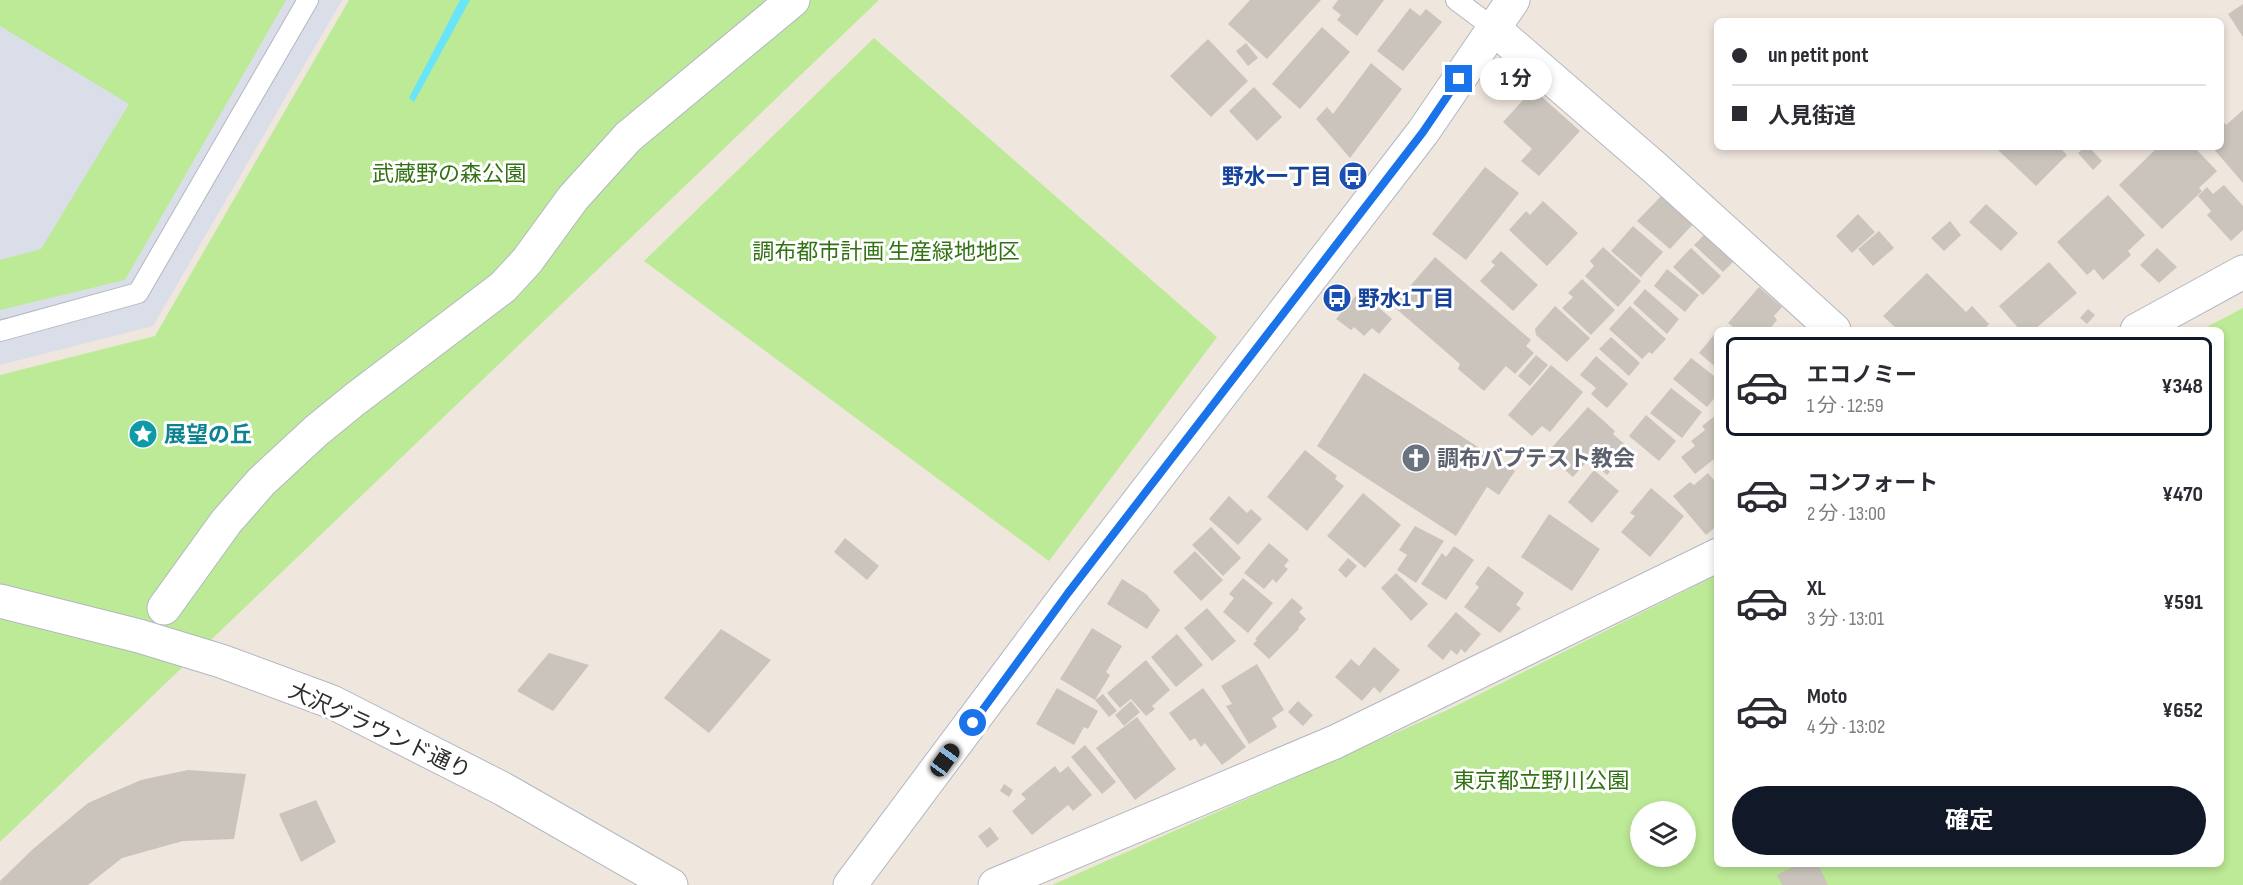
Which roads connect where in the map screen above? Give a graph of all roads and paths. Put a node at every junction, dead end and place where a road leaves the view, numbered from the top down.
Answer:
1 (308, 0) edge
2 (793, 0) edge
3 (1456, 0) edge
4 (1513, 0) edge
5 (1492, 27) junction
6 (2243, 272) edge
7 (1831, 327) edge
8 (2142, 327) edge
9 (0, 331) edge
10 (1714, 557) edge
11 (0, 601) edge
12 (164, 608) dead end
13 (671, 885) edge
14 (850, 885) edge
15 (995, 885) edge

1 - 9 lane
2 - 12 street
3 - 5 lane
4 - 5 street
5 - 7 street
5 - 14 street
6 - 8 street
10 - 15 street
11 - 13 street, 大沢グラウンド通り

